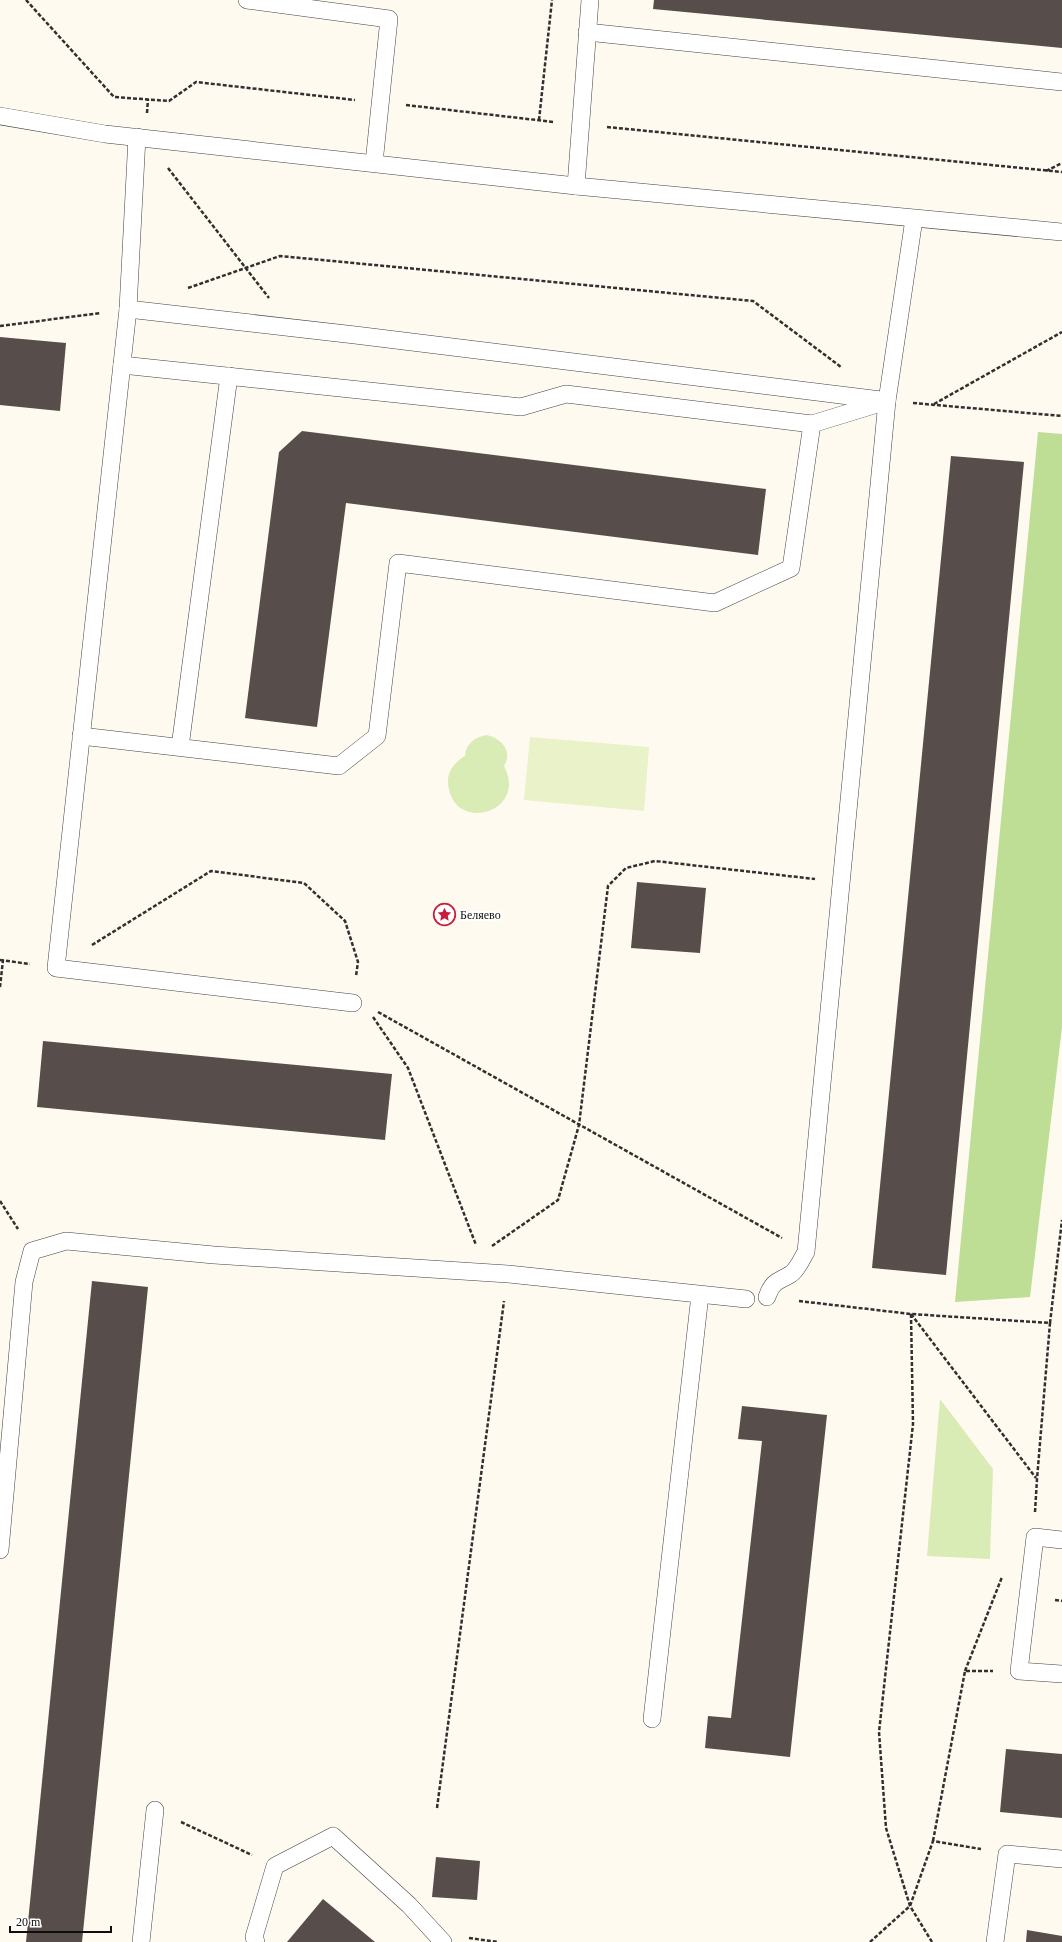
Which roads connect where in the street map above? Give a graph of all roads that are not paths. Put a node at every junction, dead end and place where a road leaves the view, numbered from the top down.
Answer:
1 (248, 0) edge
2 (590, 0) edge
3 (587, 32) junction
4 (1062, 82) edge
5 (0, 116) edge
6 (140, 137) junction
7 (374, 163) junction
8 (576, 186) junction
9 (914, 219) junction
10 (1062, 232) edge
11 (128, 309) junction
12 (122, 365) junction
13 (229, 376) junction
14 (887, 401) junction
15 (812, 424) junction
16 (81, 736) junction
17 (180, 747) junction
18 (353, 1003) road end
19 (700, 1295) junction
20 (767, 1297) road end
21 (746, 1299) dead end
22 (1062, 1540) edge
23 (0, 1550) edge
24 (1062, 1674) edge
25 (652, 1719) dead end
26 (155, 1810) road end
27 (1062, 1859) edge
28 (141, 1942) edge
29 (256, 1942) edge
30 (443, 1942) edge
31 (995, 1942) edge

1 - 7 lane
2 - 3 lane
3 - 4 lane
3 - 8 lane
5 - 6 lane
6 - 7 lane
6 - 11 lane
7 - 8 lane
8 - 9 lane
9 - 10 lane
9 - 14 lane
11 - 12 lane
11 - 14 lane
12 - 13 lane
12 - 16 lane
13 - 15 lane
13 - 17 lane
14 - 15 lane
14 - 20 lane
15 - 17 lane
16 - 17 lane
16 - 18 lane
19 - 21 lane
19 - 23 lane
19 - 25 lane
22 - 24 lane
26 - 28 lane
27 - 31 lane
29 - 30 lane

